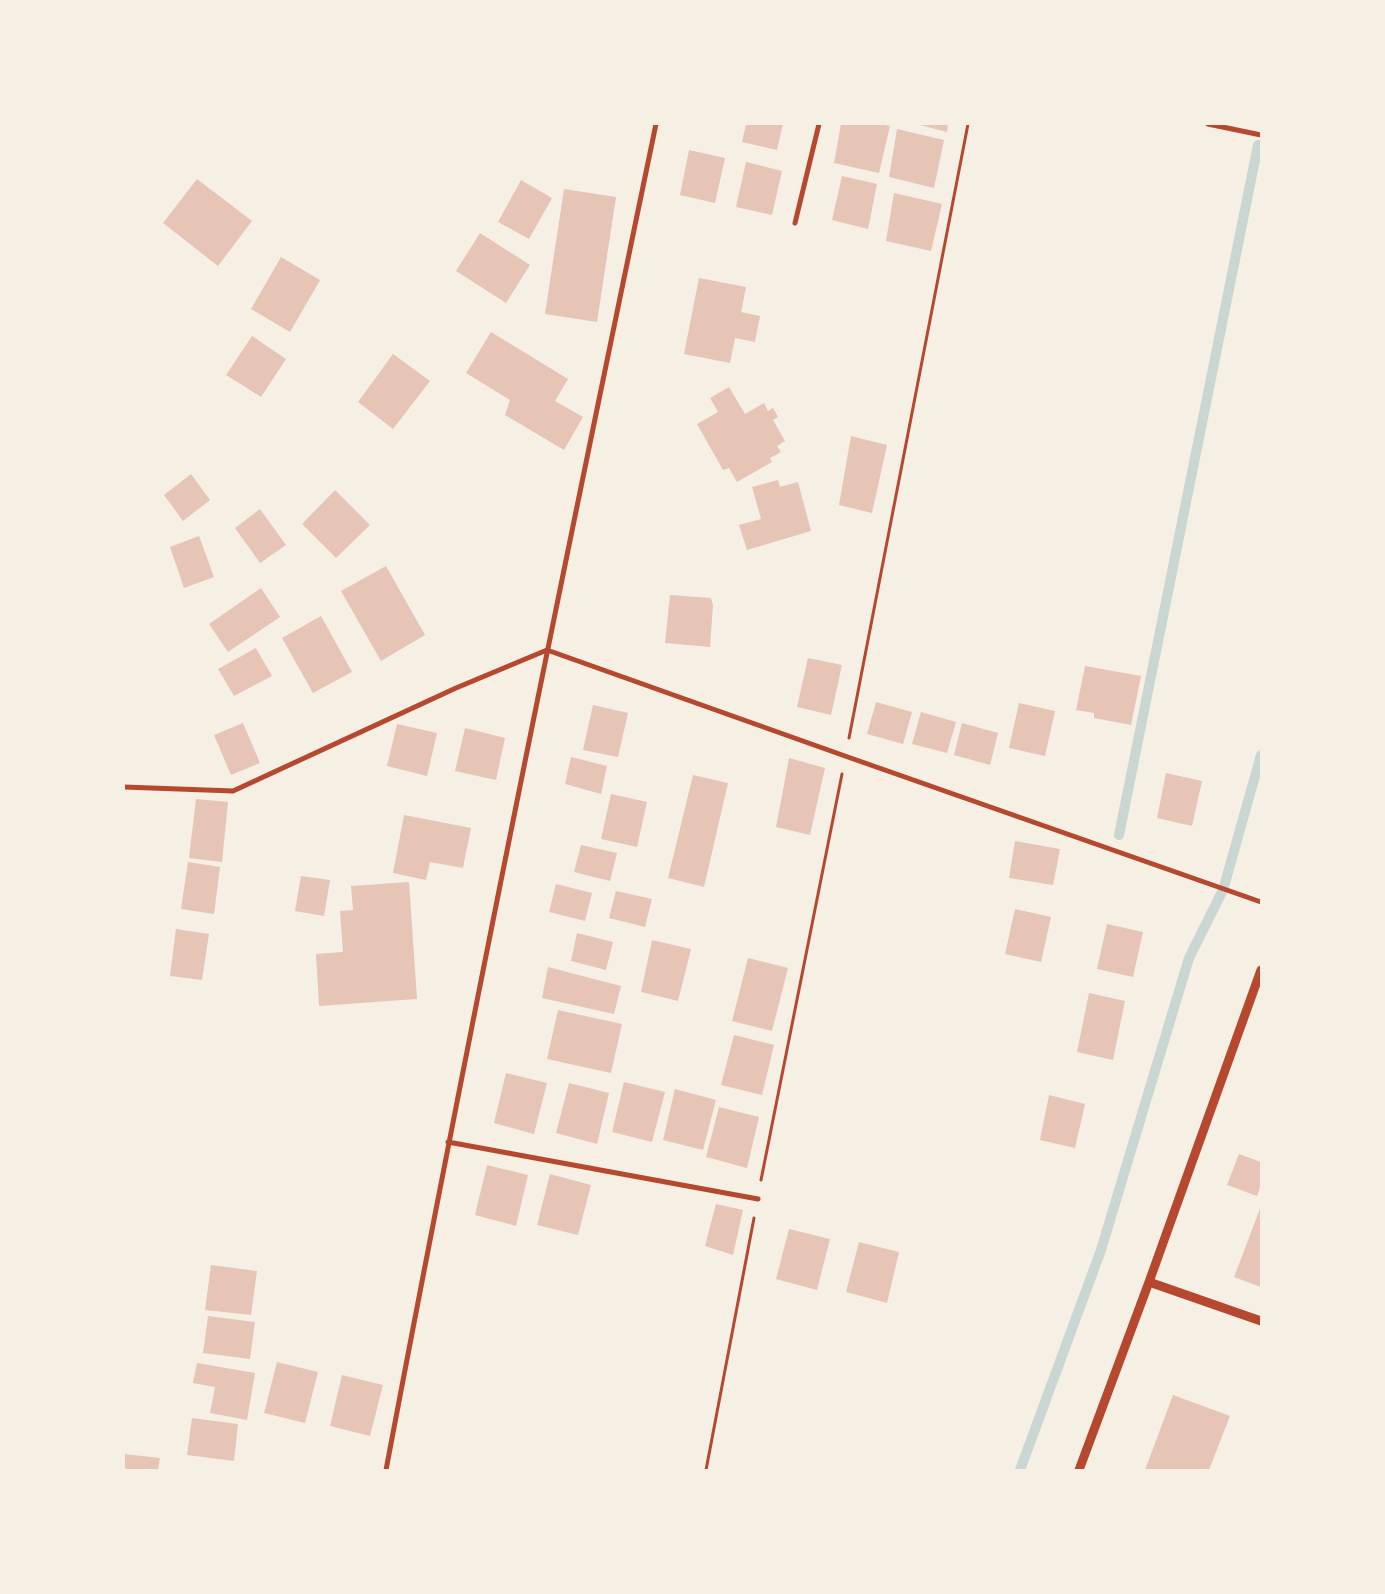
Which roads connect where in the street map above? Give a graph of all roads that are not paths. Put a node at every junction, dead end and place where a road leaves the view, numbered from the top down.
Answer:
1 (656, 124) edge
2 (819, 124) edge
3 (1208, 124) edge
4 (1261, 134) edge
5 (795, 223) dead end
6 (547, 650) junction
7 (124, 788) edge
8 (1261, 902) edge
9 (1261, 970) edge
10 (448, 1142) junction
11 (758, 1199) road end
12 (1150, 1282) junction
13 (1261, 1321) edge
14 (386, 1470) edge
15 (1080, 1470) edge

1 - 6 street
2 - 5 street
3 - 4 street
6 - 7 street
6 - 8 street
6 - 10 street
9 - 12 street
10 - 11 street
10 - 14 street
12 - 13 street
12 - 15 street

